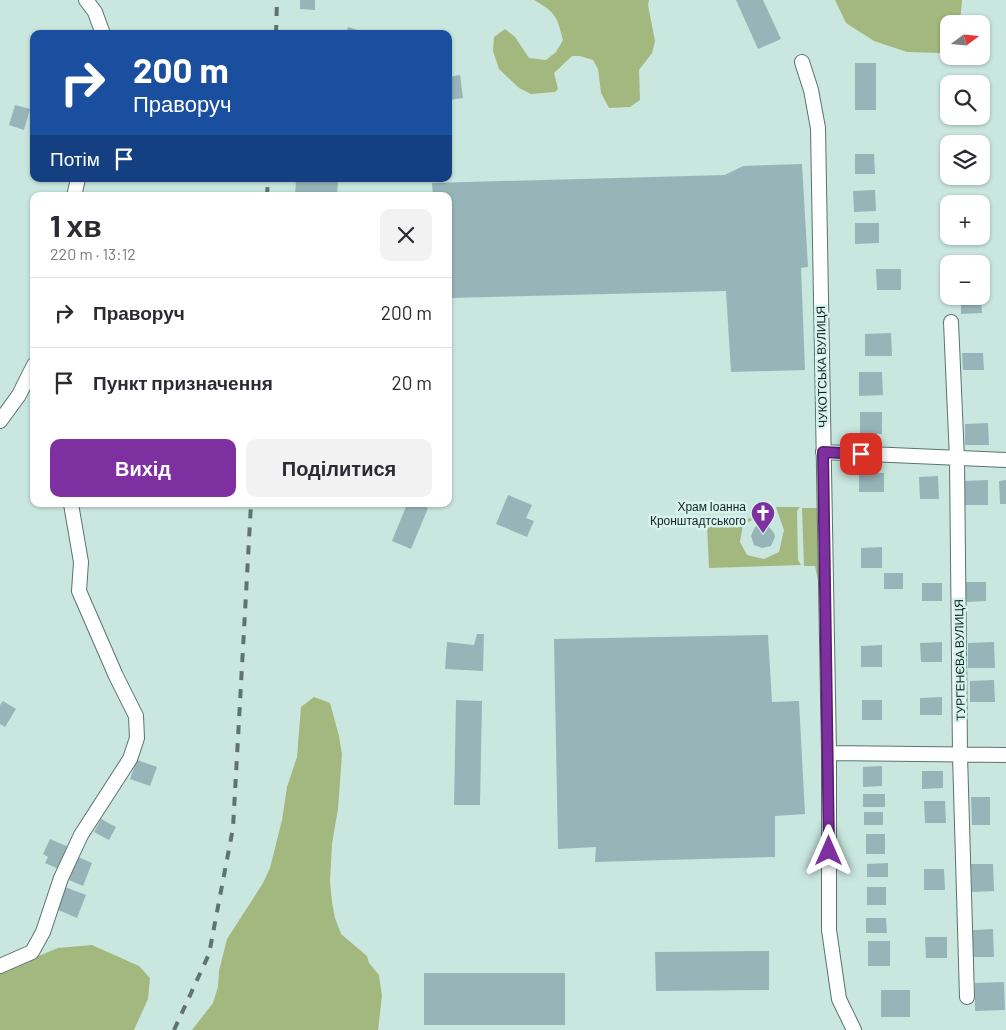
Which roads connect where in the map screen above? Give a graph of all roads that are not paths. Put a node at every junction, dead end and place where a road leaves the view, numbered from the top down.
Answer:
1 (86, 0) edge
2 (102, 30) edge
3 (802, 62) dead end
4 (951, 322) dead end
5 (30, 373) edge
6 (0, 421) edge
7 (823, 452) junction
8 (957, 459) junction
9 (1006, 460) edge
10 (72, 507) edge
11 (829, 753) junction
12 (960, 755) junction
13 (1006, 755) edge
14 (0, 966) edge
15 (968, 997) dead end
16 (854, 1030) edge

1 - 2 street
3 - 7 street, ЧУКОТСЬКА ВУЛИЦЯ
4 - 8 street, ТУРГЕНЄВА ВУЛИЦЯ
5 - 6 street
7 - 8 street
7 - 11 street, ЧУКОТСЬКА ВУЛИЦЯ
8 - 9 street
8 - 12 street, ТУРГЕНЄВА ВУЛИЦЯ
10 - 14 street
11 - 12 street
11 - 16 street, ЧУКОТСЬКА ВУЛИЦЯ
12 - 13 street
12 - 15 street, ТУРГЕНЄВА ВУЛИЦЯ

